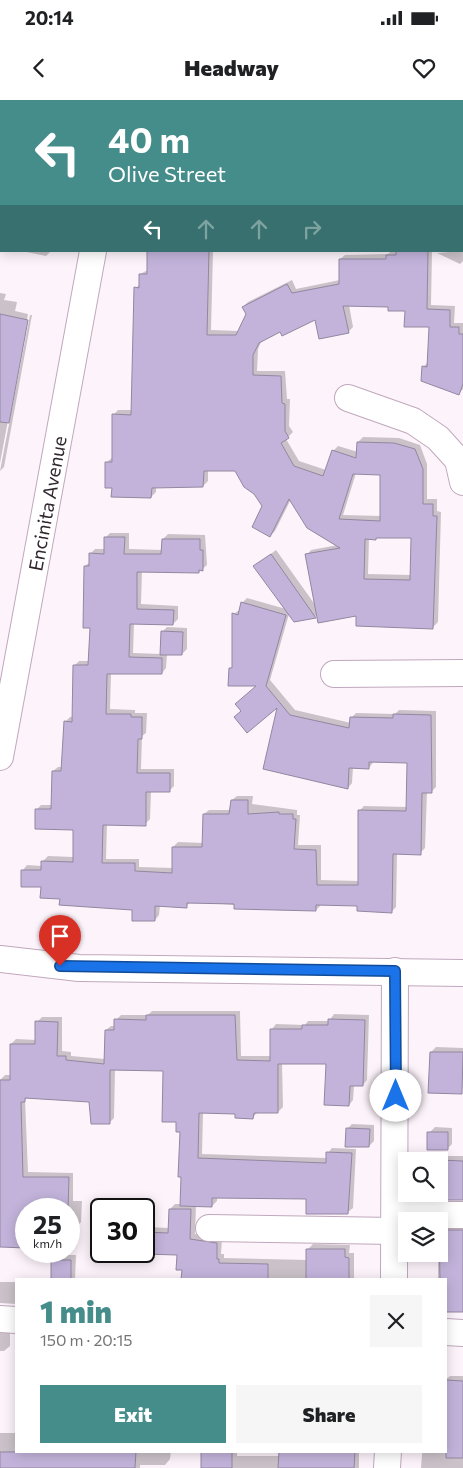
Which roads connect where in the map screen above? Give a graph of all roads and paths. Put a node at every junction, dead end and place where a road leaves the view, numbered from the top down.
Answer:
1 (93, 252) edge
2 (348, 398) dead end
3 (463, 482) edge
4 (463, 673) edge
5 (334, 674) dead end
6 (5, 703) edge
7 (0, 757) edge
8 (0, 959) edge
9 (395, 971) junction
10 (463, 973) edge
11 (463, 1215) edge
12 (396, 1223) junction
13 (209, 1228) dead end
14 (394, 1278) edge
15 (0, 1319) edge
16 (15, 1320) edge
17 (447, 1332) edge
18 (463, 1333) edge
19 (388, 1453) edge
20 (387, 1468) edge

1 - 6 street, Encinita Avenue
2 - 3 street
4 - 5 street
6 - 7 street, Encinita Avenue
8 - 9 street
9 - 10 street
9 - 12 street
11 - 12 street
12 - 13 street
12 - 14 street
15 - 16 street
17 - 18 street
19 - 20 street

